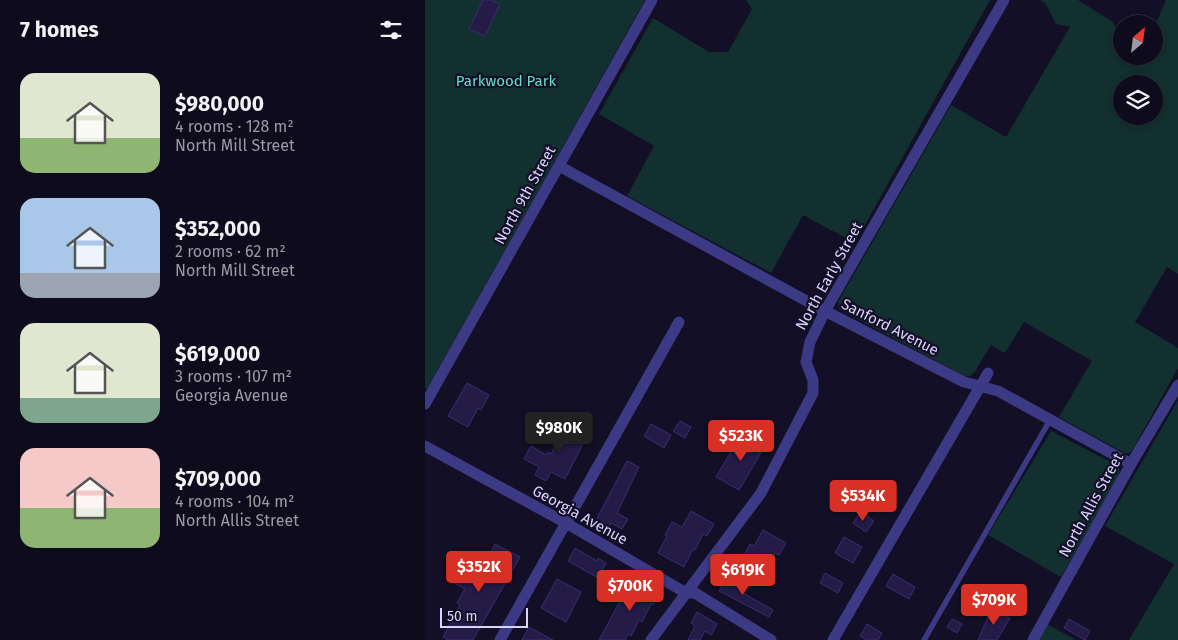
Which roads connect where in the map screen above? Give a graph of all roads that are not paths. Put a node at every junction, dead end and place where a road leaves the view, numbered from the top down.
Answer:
1 (652, 0) edge
2 (1003, 0) edge
3 (559, 166) junction
4 (825, 311) junction
5 (679, 322) dead end
6 (988, 373) dead end
7 (1178, 385) edge
8 (980, 386) junction
9 (425, 404) edge
10 (1050, 420) junction
11 (425, 446) edge
12 (1131, 464) junction
13 (566, 523) junction
14 (686, 593) junction
15 (500, 640) edge
16 (651, 640) edge
17 (771, 640) edge
18 (833, 640) edge
19 (924, 640) edge
20 (1033, 640) edge

1 - 3 street, North 9th Street
2 - 4 street, North Early Street
3 - 4 street, Sanford Avenue
3 - 9 street, North 9th Street
4 - 8 street, Sanford Avenue
4 - 14 street, North Early Street
5 - 13 street
6 - 8 street
7 - 12 street, North Allis Street
8 - 10 street, Sanford Avenue
8 - 18 street
10 - 12 street, Sanford Avenue
10 - 19 lane
11 - 13 street, Georgia Avenue
12 - 20 street, North Allis Street
13 - 14 street, Georgia Avenue
13 - 15 street
14 - 16 street, North Early Street
14 - 17 street, Georgia Avenue

